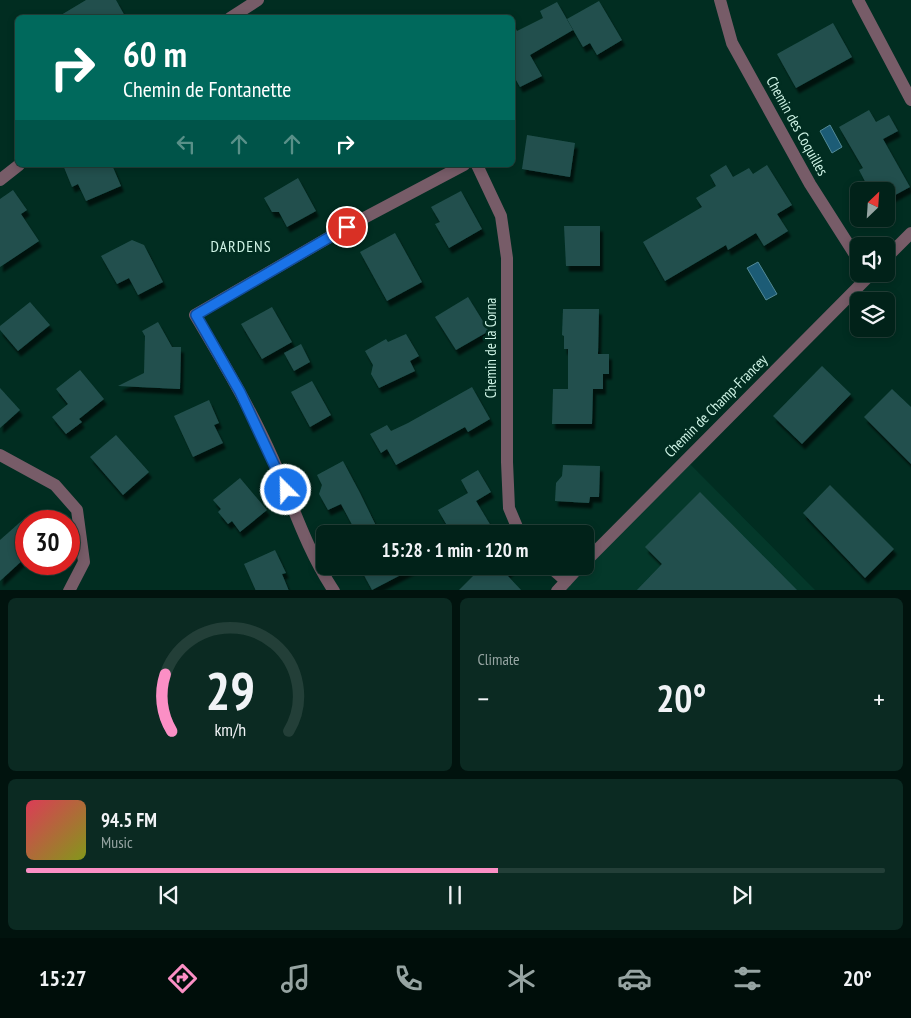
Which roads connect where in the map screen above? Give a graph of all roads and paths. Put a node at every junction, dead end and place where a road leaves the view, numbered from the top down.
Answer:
1 (258, 0) edge
2 (720, 0) edge
3 (858, 0) edge
4 (235, 15) edge
5 (911, 100) edge
6 (16, 167) edge
7 (460, 167) edge
8 (478, 167) edge
9 (0, 180) edge
10 (911, 233) edge
11 (850, 247) edge
12 (895, 249) edge
13 (862, 282) edge
14 (0, 455) edge
15 (516, 525) edge
16 (594, 553) edge
17 (559, 575) edge
18 (572, 575) edge
19 (566, 581) junction
20 (69, 590) edge
21 (334, 590) edge
22 (556, 590) edge

1 - 4 street
2 - 11 street, Chemin des Coquilles
3 - 5 street
6 - 9 street
7 - 21 street
8 - 15 street, Chemin de la Corna
10 - 12 street
13 - 16 street, Chemin de Champ-Francey
14 - 20 street
17 - 19 street
18 - 19 street
19 - 22 street

